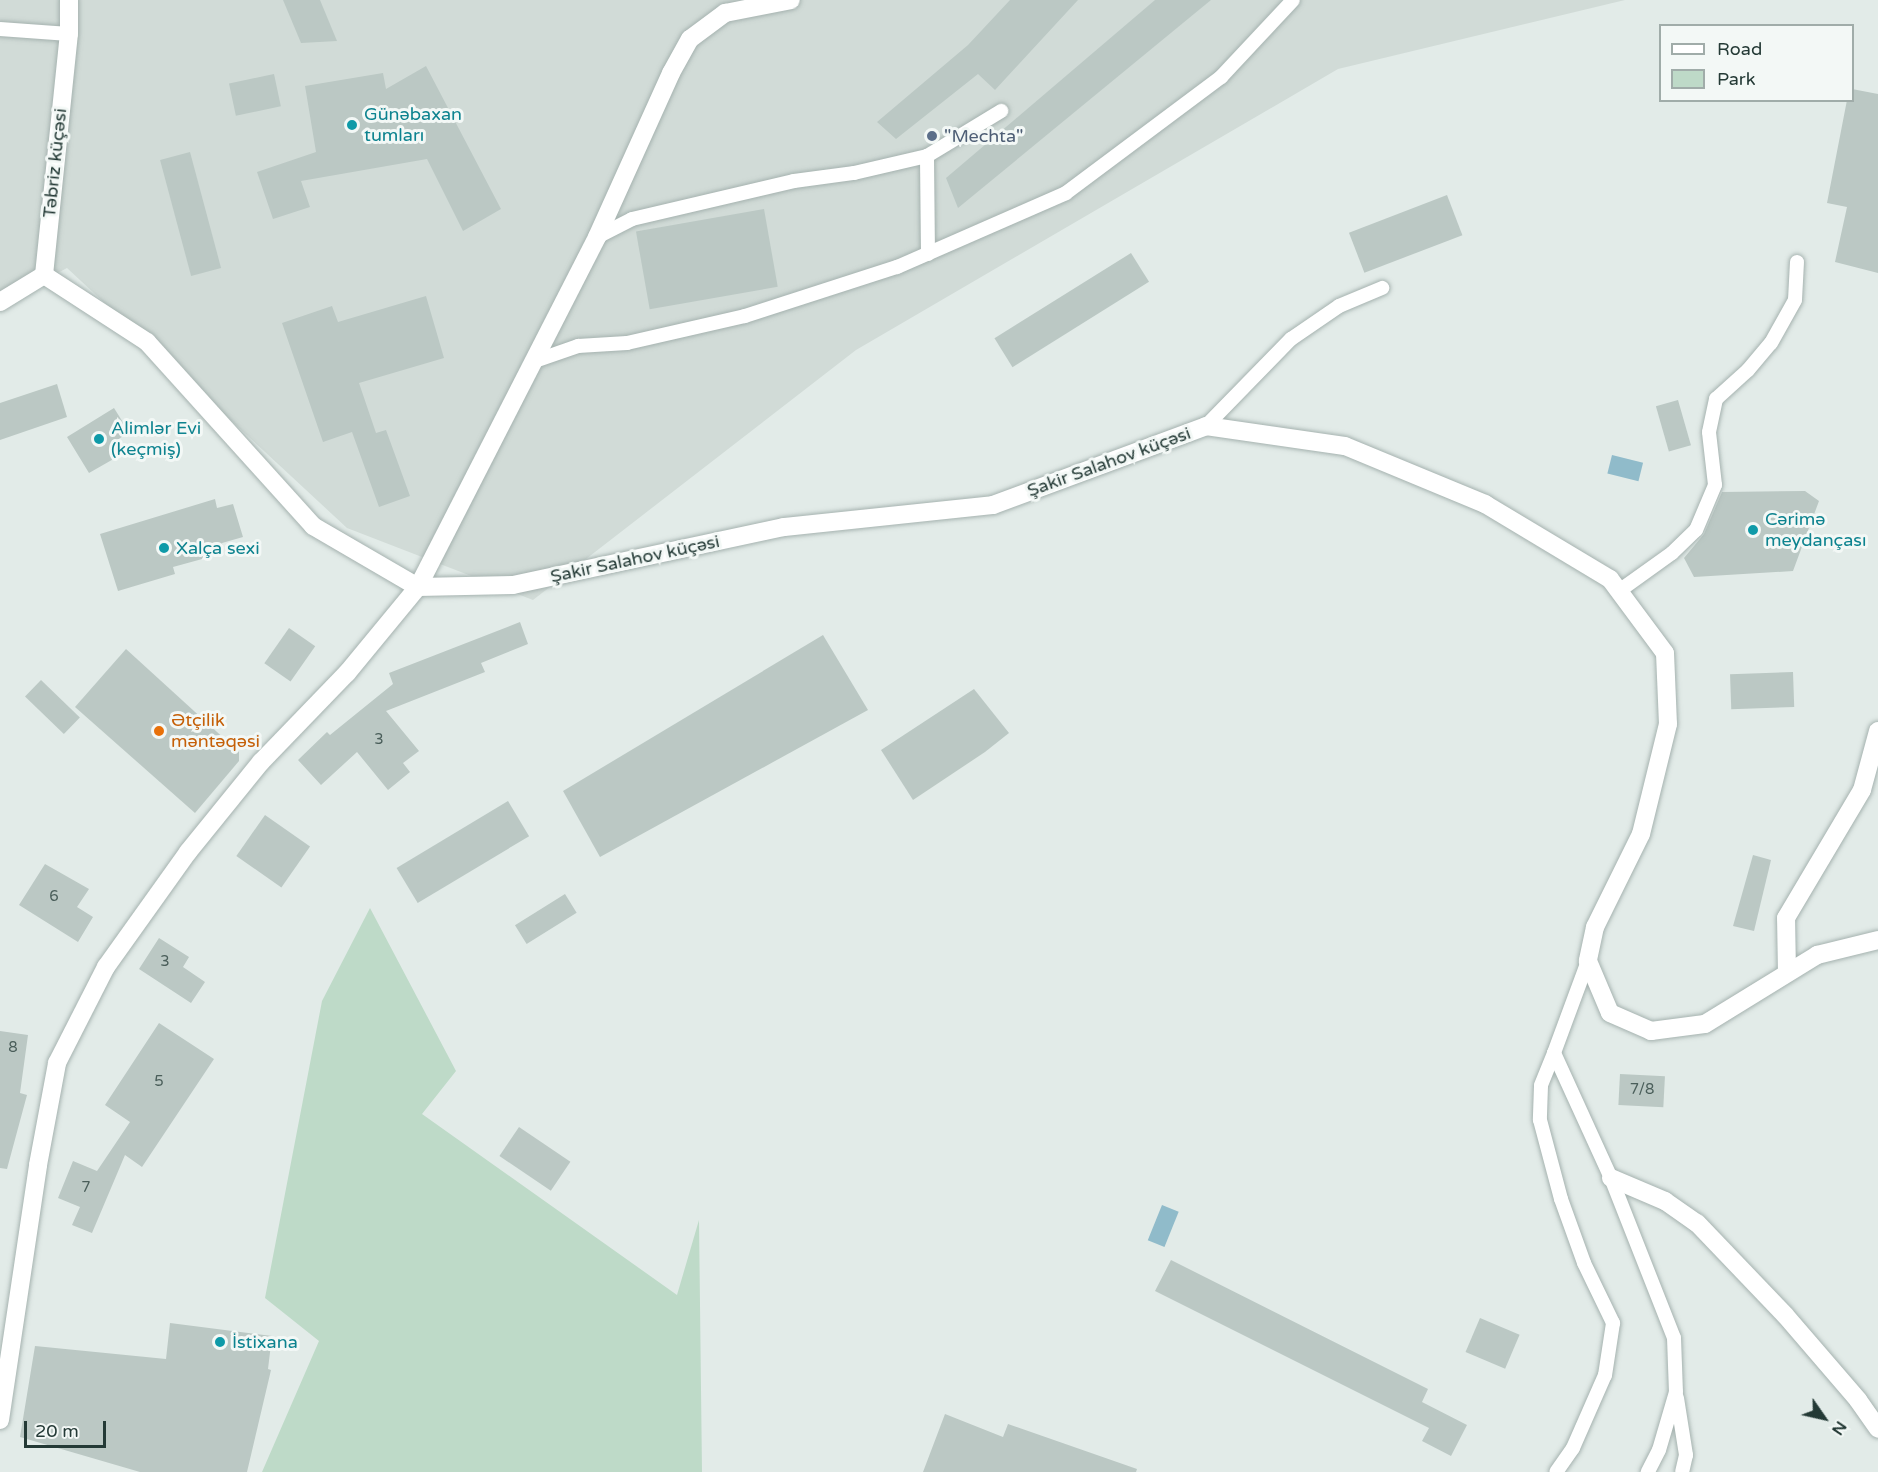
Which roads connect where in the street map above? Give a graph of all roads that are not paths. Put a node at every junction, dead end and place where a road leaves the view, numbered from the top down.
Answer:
1 (69, 0) edge
2 (791, 0) edge
3 (1293, 0) edge
4 (0, 29) edge
5 (69, 34) junction
6 (1001, 111) dead end
7 (927, 156) junction
8 (597, 237) junction
9 (928, 254) junction
10 (1797, 261) dead end
11 (44, 274) junction
12 (1382, 288) dead end
13 (0, 302) edge
14 (535, 361) junction
15 (1206, 426) junction
16 (418, 587) junction
17 (1619, 591) junction
18 (1878, 731) edge
19 (1878, 940) edge
20 (1588, 961) junction
21 (1787, 973) junction
22 (1554, 1053) junction
23 (1611, 1178) junction
24 (1676, 1392) junction
25 (0, 1420) edge
26 (1878, 1429) edge
27 (1556, 1472) edge
28 (1648, 1472) edge
29 (1682, 1472) edge

1 - 5 street, Təbriz küçəsi
2 - 8 street
3 - 9 lane
4 - 5 lane
5 - 11 street, Təbriz küçəsi
6 - 7 lane
7 - 8 lane
7 - 9 lane
8 - 14 street
9 - 14 lane
10 - 17 lane
11 - 13 street
11 - 16 street
12 - 15 lane
14 - 16 street
15 - 16 street, Şakir Salahov küçəsi
15 - 17 street, Şakir Salahov küçəsi
16 - 25 street
17 - 20 street, Şakir Salahov küçəsi
18 - 21 street
19 - 21 street
20 - 21 street
20 - 22 lane
22 - 23 lane
22 - 27 lane
23 - 24 lane
23 - 26 street
24 - 28 lane
24 - 29 lane

